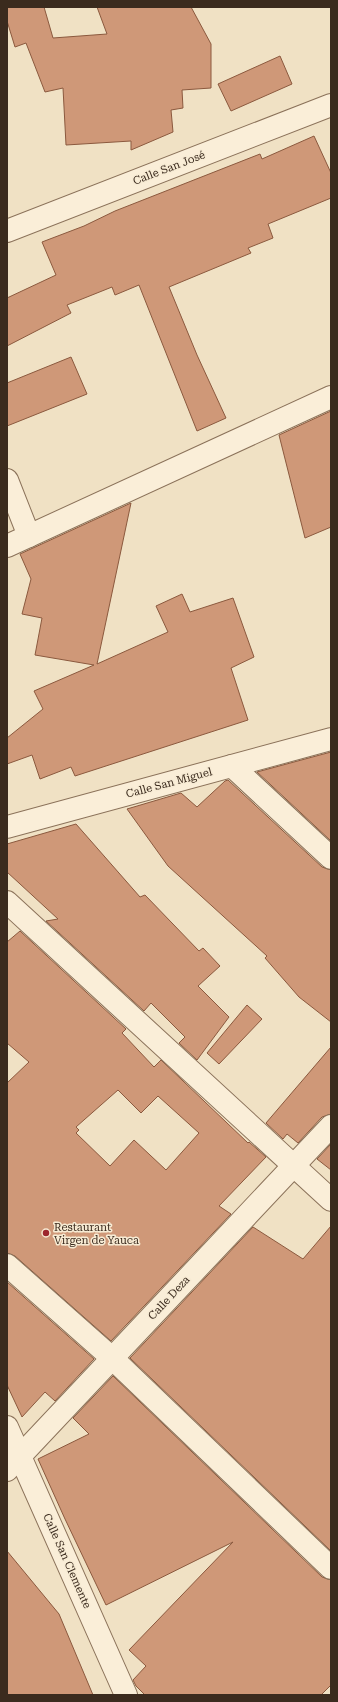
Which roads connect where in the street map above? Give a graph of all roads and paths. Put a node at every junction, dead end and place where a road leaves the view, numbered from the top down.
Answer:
1 (331, 105) edge
2 (7, 231) edge
3 (331, 397) edge
4 (7, 480) edge
5 (29, 536) junction
6 (7, 546) edge
7 (331, 739) edge
8 (232, 766) junction
9 (7, 827) edge
10 (331, 858) edge
11 (7, 902) edge
12 (331, 1126) edge
13 (294, 1165) junction
14 (331, 1200) edge
15 (7, 1265) edge
16 (112, 1358) junction
17 (7, 1427) edge
18 (14, 1463) edge
19 (331, 1568) edge
20 (126, 1695) edge

1 - 2 street, Calle San José
3 - 5 street
4 - 5 street
5 - 6 street
7 - 8 street, Calle San Miguel
8 - 9 street, Calle San Miguel
8 - 10 street
11 - 13 street
12 - 13 street, Calle Deza
13 - 14 street
13 - 16 street, Calle Deza
15 - 16 street
16 - 18 street, Calle Deza
16 - 19 street
17 - 18 street, Calle San Clemente
18 - 20 street, Calle San Clemente

